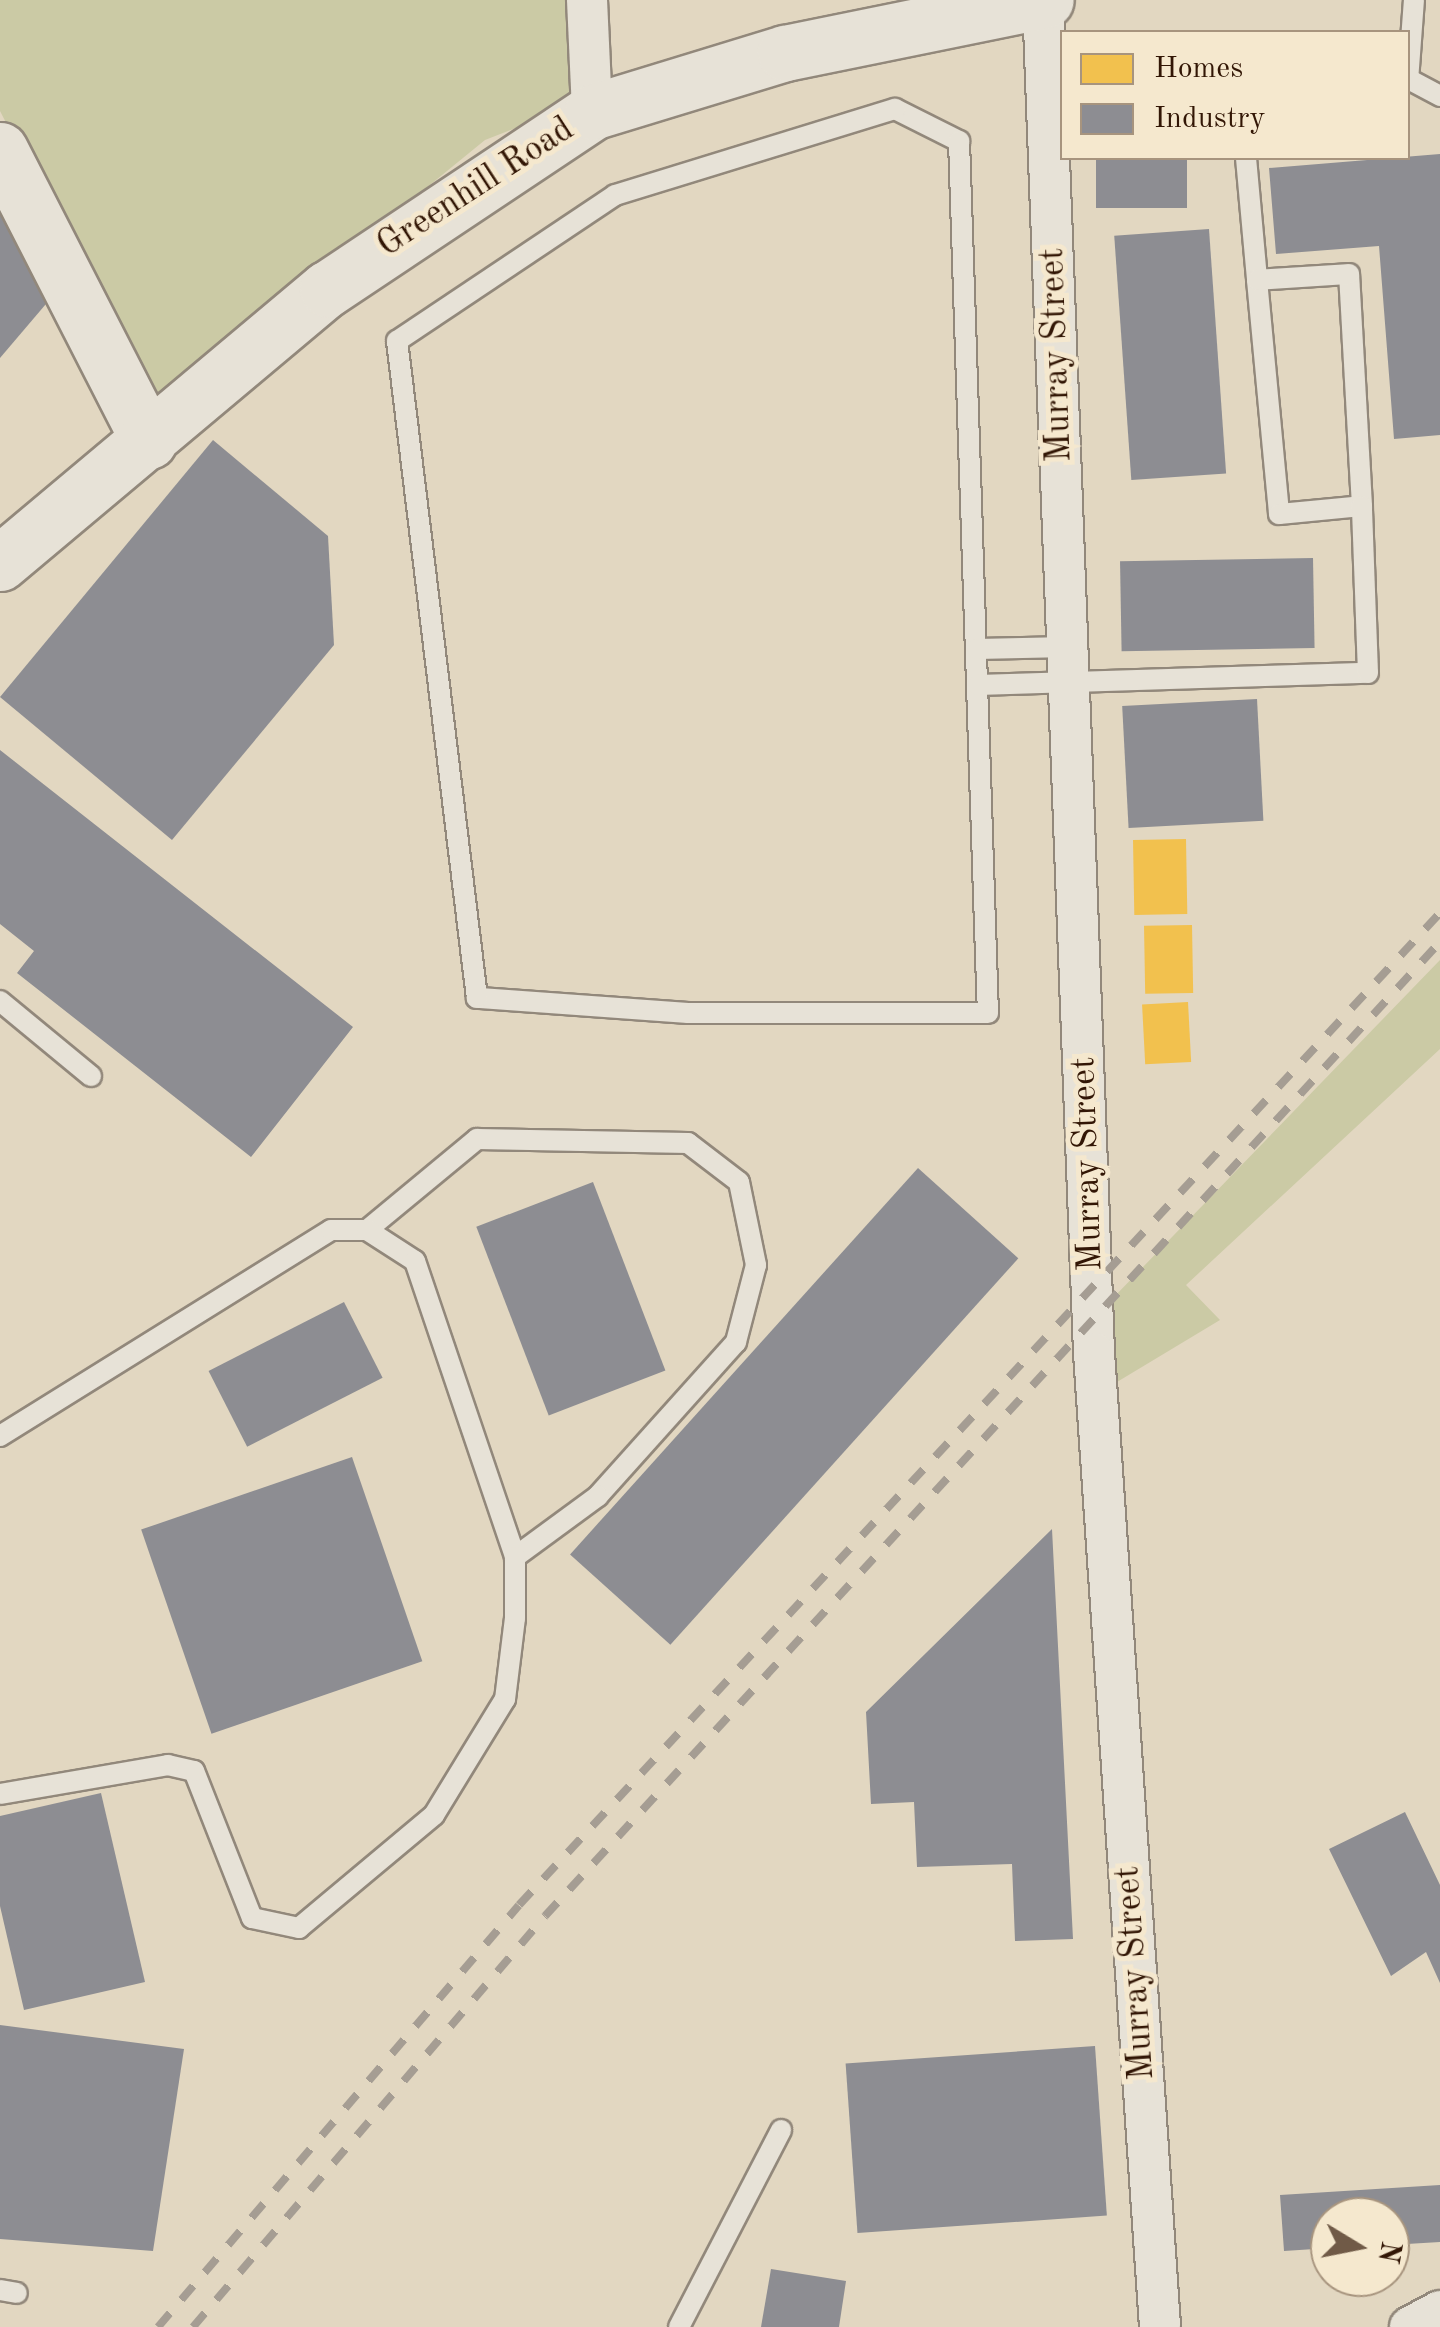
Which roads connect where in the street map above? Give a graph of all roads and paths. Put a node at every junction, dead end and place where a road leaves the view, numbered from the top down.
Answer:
1 (588, 0) edge
2 (1044, 0) edge
3 (1414, 0) edge
4 (1410, 81) edge
5 (1440, 96) edge
6 (592, 112) junction
7 (0, 150) edge
8 (1246, 160) edge
9 (1257, 280) junction
10 (149, 440) junction
11 (1362, 506) junction
12 (0, 564) edge
13 (976, 649) junction
14 (1069, 665) junction
15 (978, 685) junction
16 (0, 1001) edge
17 (91, 1076) dead end
18 (367, 1230) junction
19 (0, 1436) edge
20 (515, 1556) junction
21 (0, 1794) edge
22 (781, 2130) dead end
23 (1440, 2312) edge
24 (680, 2327) edge
25 (1160, 2327) edge
26 (1410, 2327) edge

1 - 6 street
2 - 6 street, Greenhill Road
2 - 14 street, Murray Street
3 - 4 lane
4 - 5 lane
6 - 10 street, Greenhill Road
7 - 10 street
8 - 9 lane
9 - 11 lane
9 - 11 lane
10 - 12 street, Greenhill Road
11 - 14 lane
13 - 14 lane
13 - 15 lane
13 - 15 lane
14 - 15 lane
14 - 25 street, Murray Street
16 - 17 lane
18 - 19 lane
18 - 20 lane
18 - 20 lane
20 - 21 lane
22 - 24 lane
23 - 26 street

